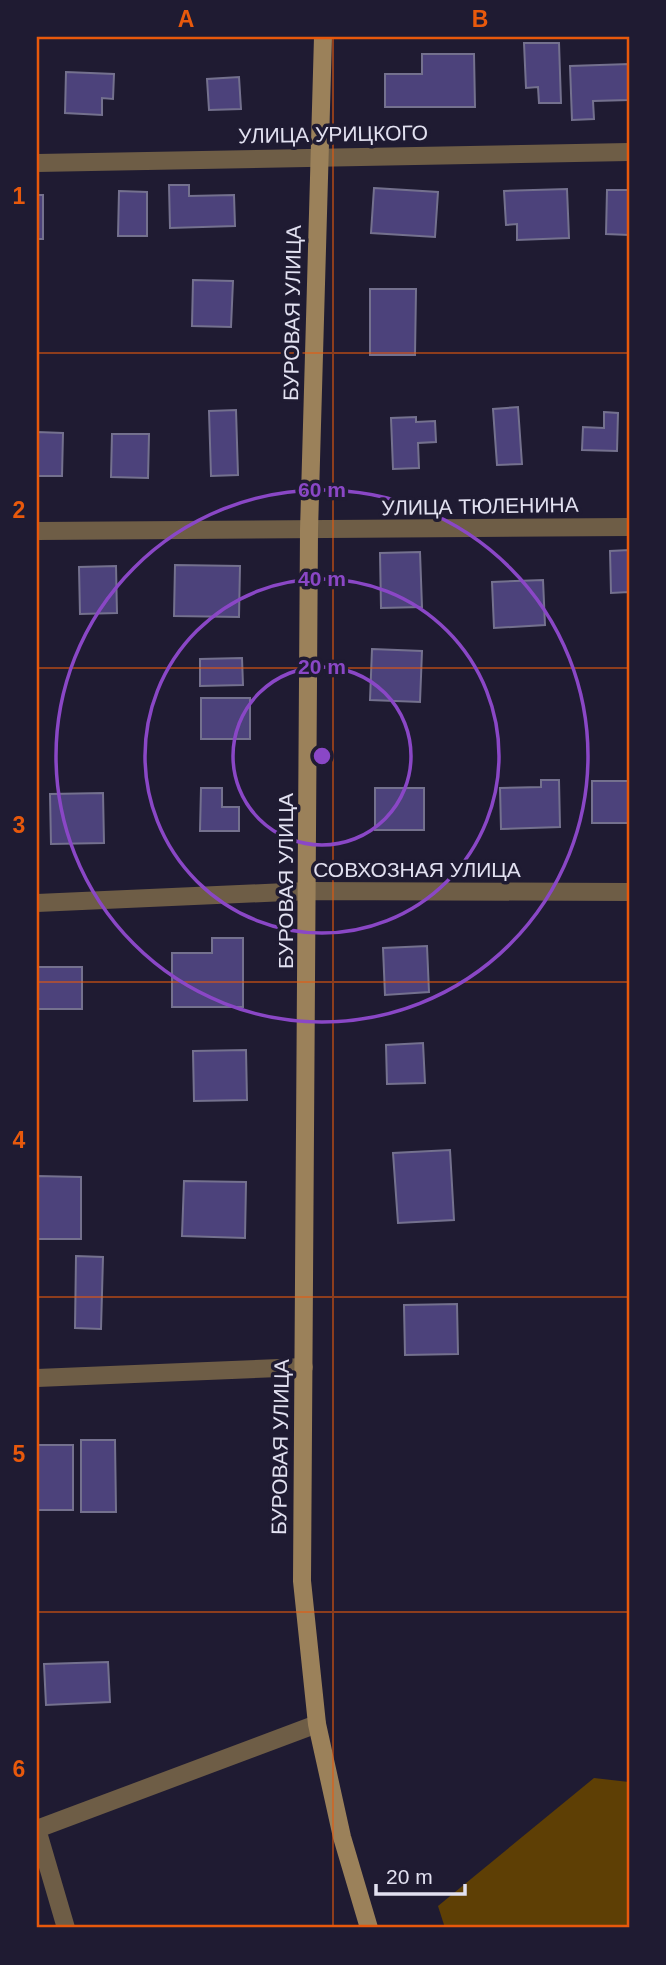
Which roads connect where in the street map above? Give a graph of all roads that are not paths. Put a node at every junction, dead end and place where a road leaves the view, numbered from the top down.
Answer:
1 (323, 37) edge
2 (629, 152) edge
3 (318, 156) junction
4 (37, 163) edge
5 (629, 527) edge
6 (37, 531) edge
7 (309, 531) junction
8 (308, 891) junction
9 (629, 892) edge
10 (37, 903) edge
11 (304, 1367) junction
12 (37, 1378) edge
13 (317, 1724) junction
14 (37, 1829) edge
15 (65, 1928) edge
16 (369, 1928) edge

1 - 3 main road, БУРОВАЯ УЛИЦА
2 - 3 street, УЛИЦА УРИЦКОГО
3 - 4 street, УЛИЦА УРИЦКОГО
3 - 7 main road, БУРОВАЯ УЛИЦА
5 - 7 street, УЛИЦА ТЮЛЕНИНА
6 - 7 street, УЛИЦА ТЮЛЕНИНА
7 - 8 main road, БУРОВАЯ УЛИЦА
8 - 9 street, СОВХОЗНАЯ УЛИЦА
8 - 10 street, СОВХОЗНАЯ УЛИЦА
8 - 11 main road, БУРОВАЯ УЛИЦА
11 - 12 street
11 - 13 main road, БУРОВАЯ УЛИЦА
13 - 14 street
13 - 16 main road, БУРОВАЯ УЛИЦА
14 - 15 street

